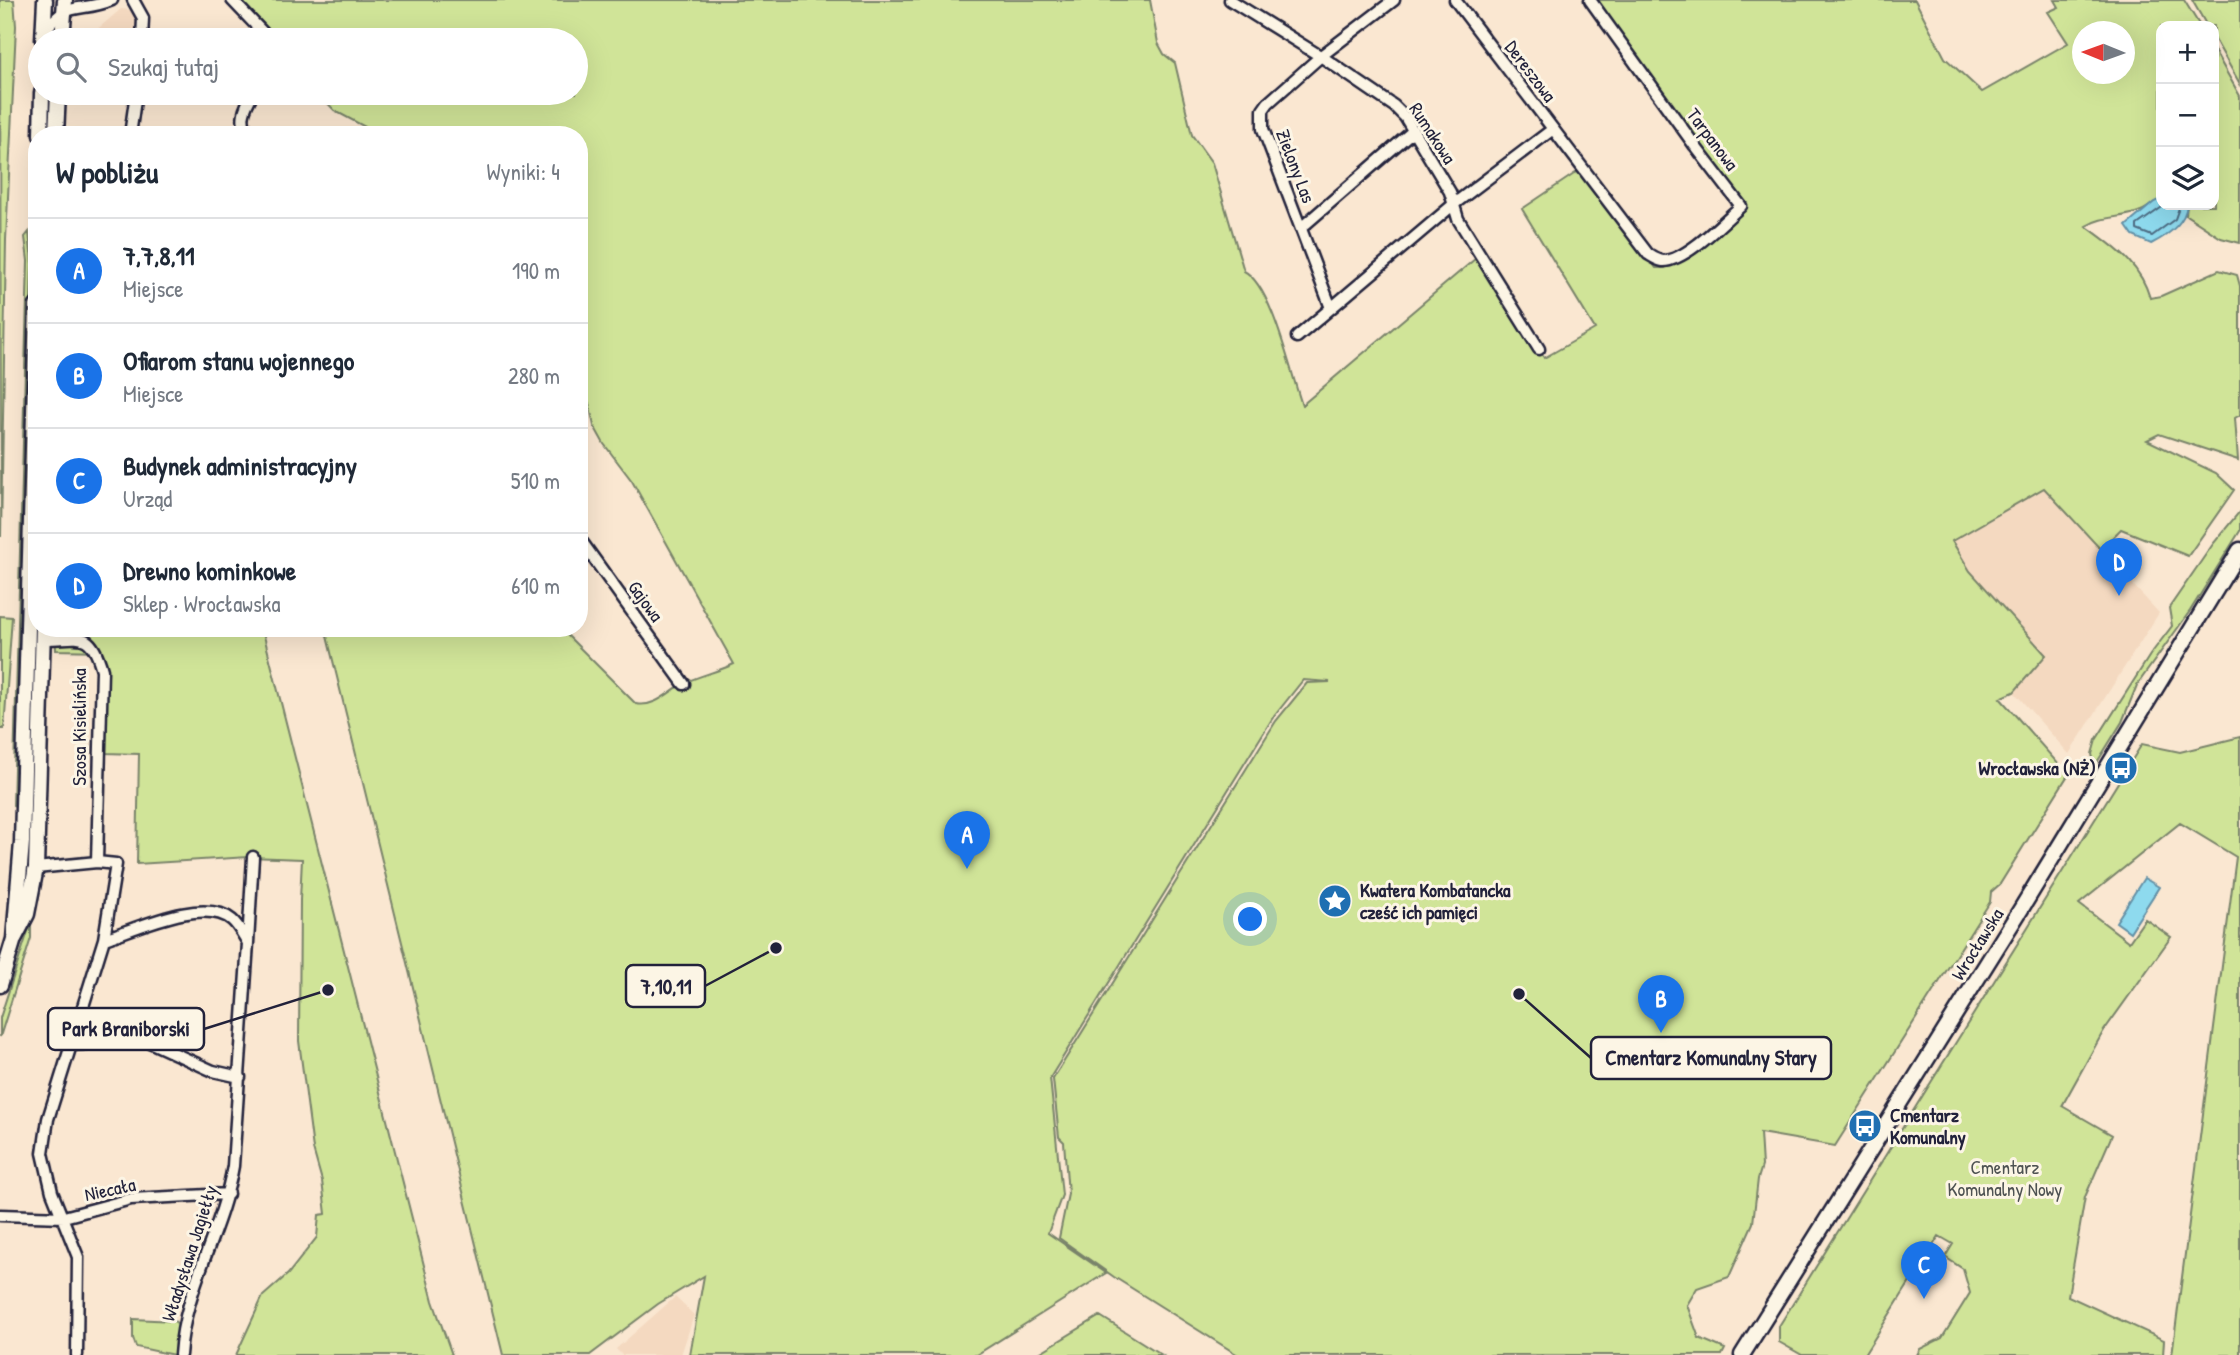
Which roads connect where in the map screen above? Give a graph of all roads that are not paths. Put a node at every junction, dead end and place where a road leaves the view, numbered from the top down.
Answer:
1 (45, 0) edge
2 (112, 0) edge
3 (133, 0) edge
4 (232, 0) edge
5 (1230, 0) edge
6 (1394, 0) edge
7 (1455, 0) edge
8 (1590, 0) edge
9 (61, 3) edge
10 (43, 28) edge
11 (48, 28) edge
12 (62, 28) edge
13 (143, 28) edge
14 (259, 28) edge
15 (1321, 56) junction
16 (42, 105) edge
17 (57, 105) edge
18 (134, 105) edge
19 (247, 105) edge
20 (41, 126) edge
21 (56, 126) edge
22 (131, 126) edge
23 (245, 126) edge
24 (1553, 129) junction
25 (1414, 130) junction
26 (1454, 204) junction
27 (1301, 228) junction
28 (1648, 254) joint
29 (1331, 308) junction
30 (1297, 337) dead end
31 (1539, 349) dead end
32 (2240, 550) edge
33 (588, 551) edge
34 (2235, 565) edge
35 (28, 614) edge
36 (43, 637) edge
37 (75, 637) edge
38 (684, 684) dead end
39 (21, 853) junction
40 (254, 857) dead end
41 (97, 862) junction
42 (36, 867) junction
43 (18, 887) junction
44 (104, 939) junction
45 (14, 940) junction
46 (248, 943) junction
47 (0, 985) edge
48 (71, 1045) junction
49 (240, 1077) junction
50 (228, 1195) junction
51 (0, 1215) edge
52 (64, 1217) junction
53 (77, 1355) edge
54 (180, 1355) edge
55 (1742, 1355) edge

1 - 10 street
2 - 9 street
3 - 13 street
4 - 14 street
5 - 15 street, Rumakowa
6 - 15 street, Zielony Las
7 - 24 street, Dereszowa
8 - 28 street, Tarpanowa
9 - 11 street
9 - 12 street
15 - 25 street, Rumakowa
15 - 27 street, Zielony Las
16 - 20 street
17 - 21 street
18 - 22 street
19 - 23 street
24 - 26 street, Dereszowa
24 - 28 street, Dereszowa
25 - 26 street, Rumakowa
25 - 27 street, Zielony Las
26 - 29 street
26 - 31 street, Rumakowa
27 - 29 street, Zielony Las
29 - 30 street
32 - 34 street, Wrocławska
33 - 38 street, Gajowa
34 - 55 street, Wrocławska
35 - 39 street, Szosa Kisielińska
36 - 42 street, Szosa Kisielińska
37 - 41 street, Szosa Kisielińska
39 - 42 street
39 - 43 street, Szosa Kisielińska
40 - 46 street, Władysława Jagiełły
41 - 42 street
41 - 44 street
42 - 43 street
42 - 45 street, Szosa Kisielińska
43 - 45 street, Szosa Kisielińska
44 - 46 street
44 - 48 street
45 - 47 street, Szosa Kisielińska
46 - 49 street, Władysława Jagiełły
48 - 49 street
48 - 52 street
49 - 50 street, Władysława Jagiełły
50 - 52 street, Niecała
50 - 54 street, Władysława Jagiełły
51 - 52 street, Niecała
52 - 53 street

